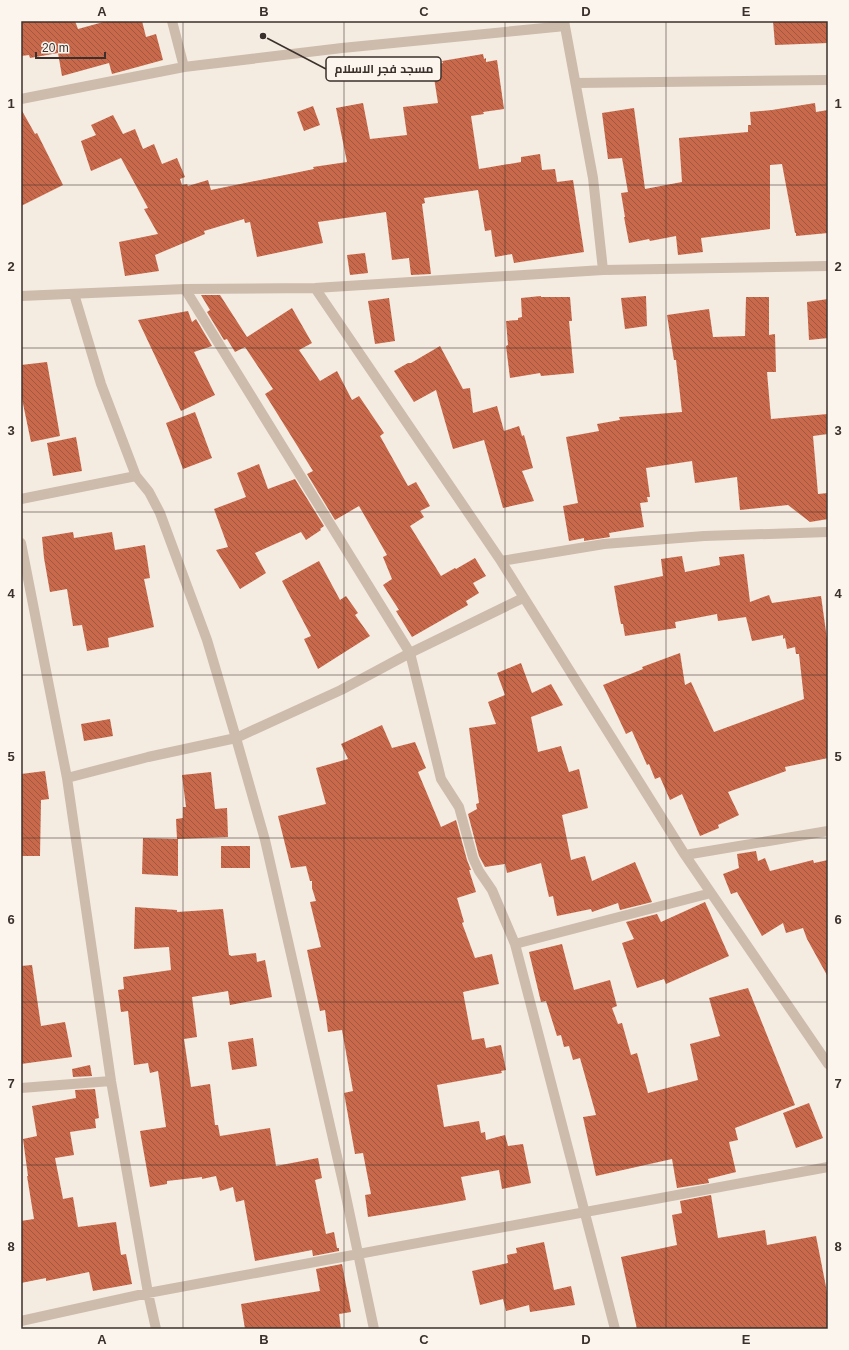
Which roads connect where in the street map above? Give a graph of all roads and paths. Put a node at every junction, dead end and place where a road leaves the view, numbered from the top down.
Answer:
1 (172, 21) edge
2 (564, 23) edge
3 (184, 67) junction
4 (828, 80) edge
5 (576, 83) junction
6 (21, 99) edge
7 (828, 266) edge
8 (604, 270) junction
9 (315, 288) junction
10 (185, 289) junction
11 (74, 294) junction
12 (21, 296) edge
13 (136, 476) junction
14 (21, 499) edge
15 (828, 532) edge
16 (21, 543) edge
17 (501, 561) junction
18 (524, 598) junction
19 (410, 653) junction
20 (236, 738) junction
21 (67, 778) junction
22 (828, 831) edge
23 (685, 855) junction
24 (711, 893) junction
25 (515, 944) junction
26 (828, 1064) edge
27 (112, 1081) junction
28 (21, 1088) edge
29 (828, 1167) edge
30 (586, 1212) junction
31 (358, 1255) junction
32 (148, 1293) junction
33 (21, 1321) edge
34 (156, 1329) edge
35 (374, 1329) edge
36 (615, 1329) edge

1 - 3 street
2 - 3 street
2 - 5 street
3 - 6 street
4 - 5 street
5 - 8 street
7 - 8 street
8 - 9 street
9 - 10 street
9 - 17 street
10 - 11 street
10 - 19 street
11 - 12 street
11 - 13 street
13 - 14 street
13 - 20 street
15 - 17 street
16 - 21 street
17 - 18 street
18 - 19 street
18 - 23 street
19 - 20 street
19 - 25 street
20 - 21 street
20 - 31 street
21 - 27 street
22 - 23 street
23 - 24 street
24 - 25 street
24 - 26 street
25 - 30 street
27 - 28 street
27 - 32 street
29 - 30 street
30 - 31 street
30 - 36 street
31 - 32 street
31 - 35 street
32 - 33 street
32 - 34 street

